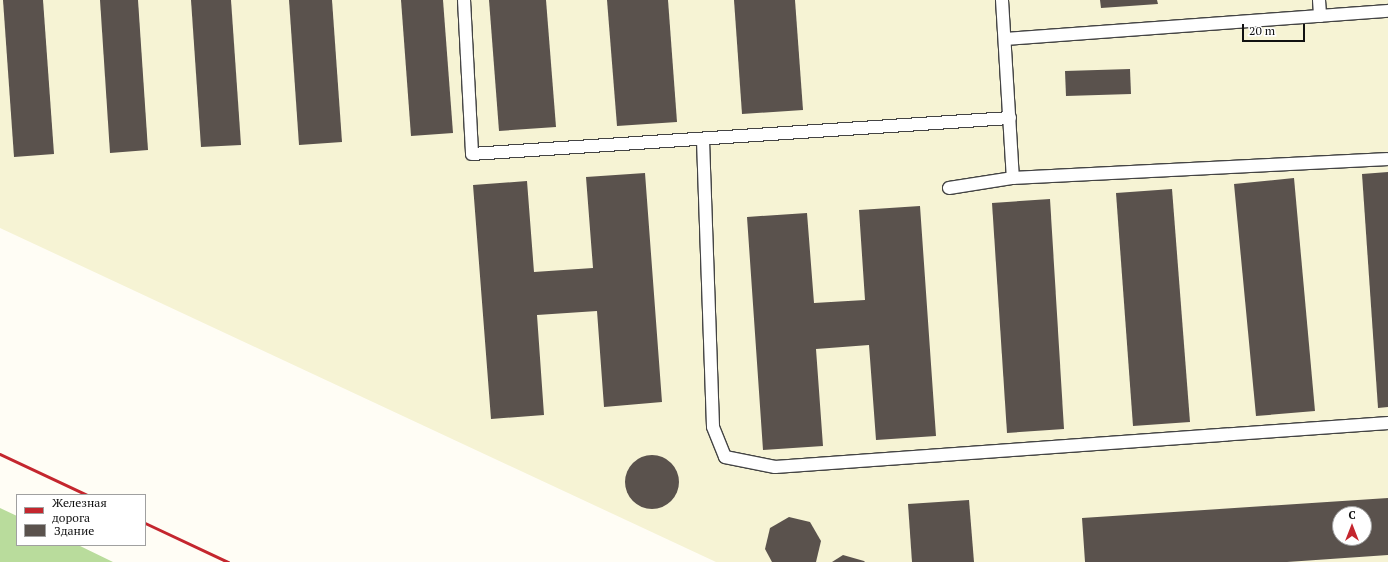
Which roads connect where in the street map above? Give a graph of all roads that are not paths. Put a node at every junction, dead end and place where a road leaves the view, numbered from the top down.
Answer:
1 (464, 0) edge
2 (1002, 0) edge
3 (1318, 0) edge
4 (1388, 11) edge
5 (1320, 16) junction
6 (1005, 40) junction
7 (1010, 118) junction
8 (703, 140) junction
9 (1388, 159) edge
10 (1013, 178) junction
11 (949, 188) dead end
12 (1388, 423) edge

1 - 8 lane
2 - 6 lane
3 - 5 lane
4 - 5 lane
5 - 6 lane
6 - 7 lane
7 - 8 lane
7 - 10 lane
8 - 12 lane
9 - 10 lane
10 - 11 lane

